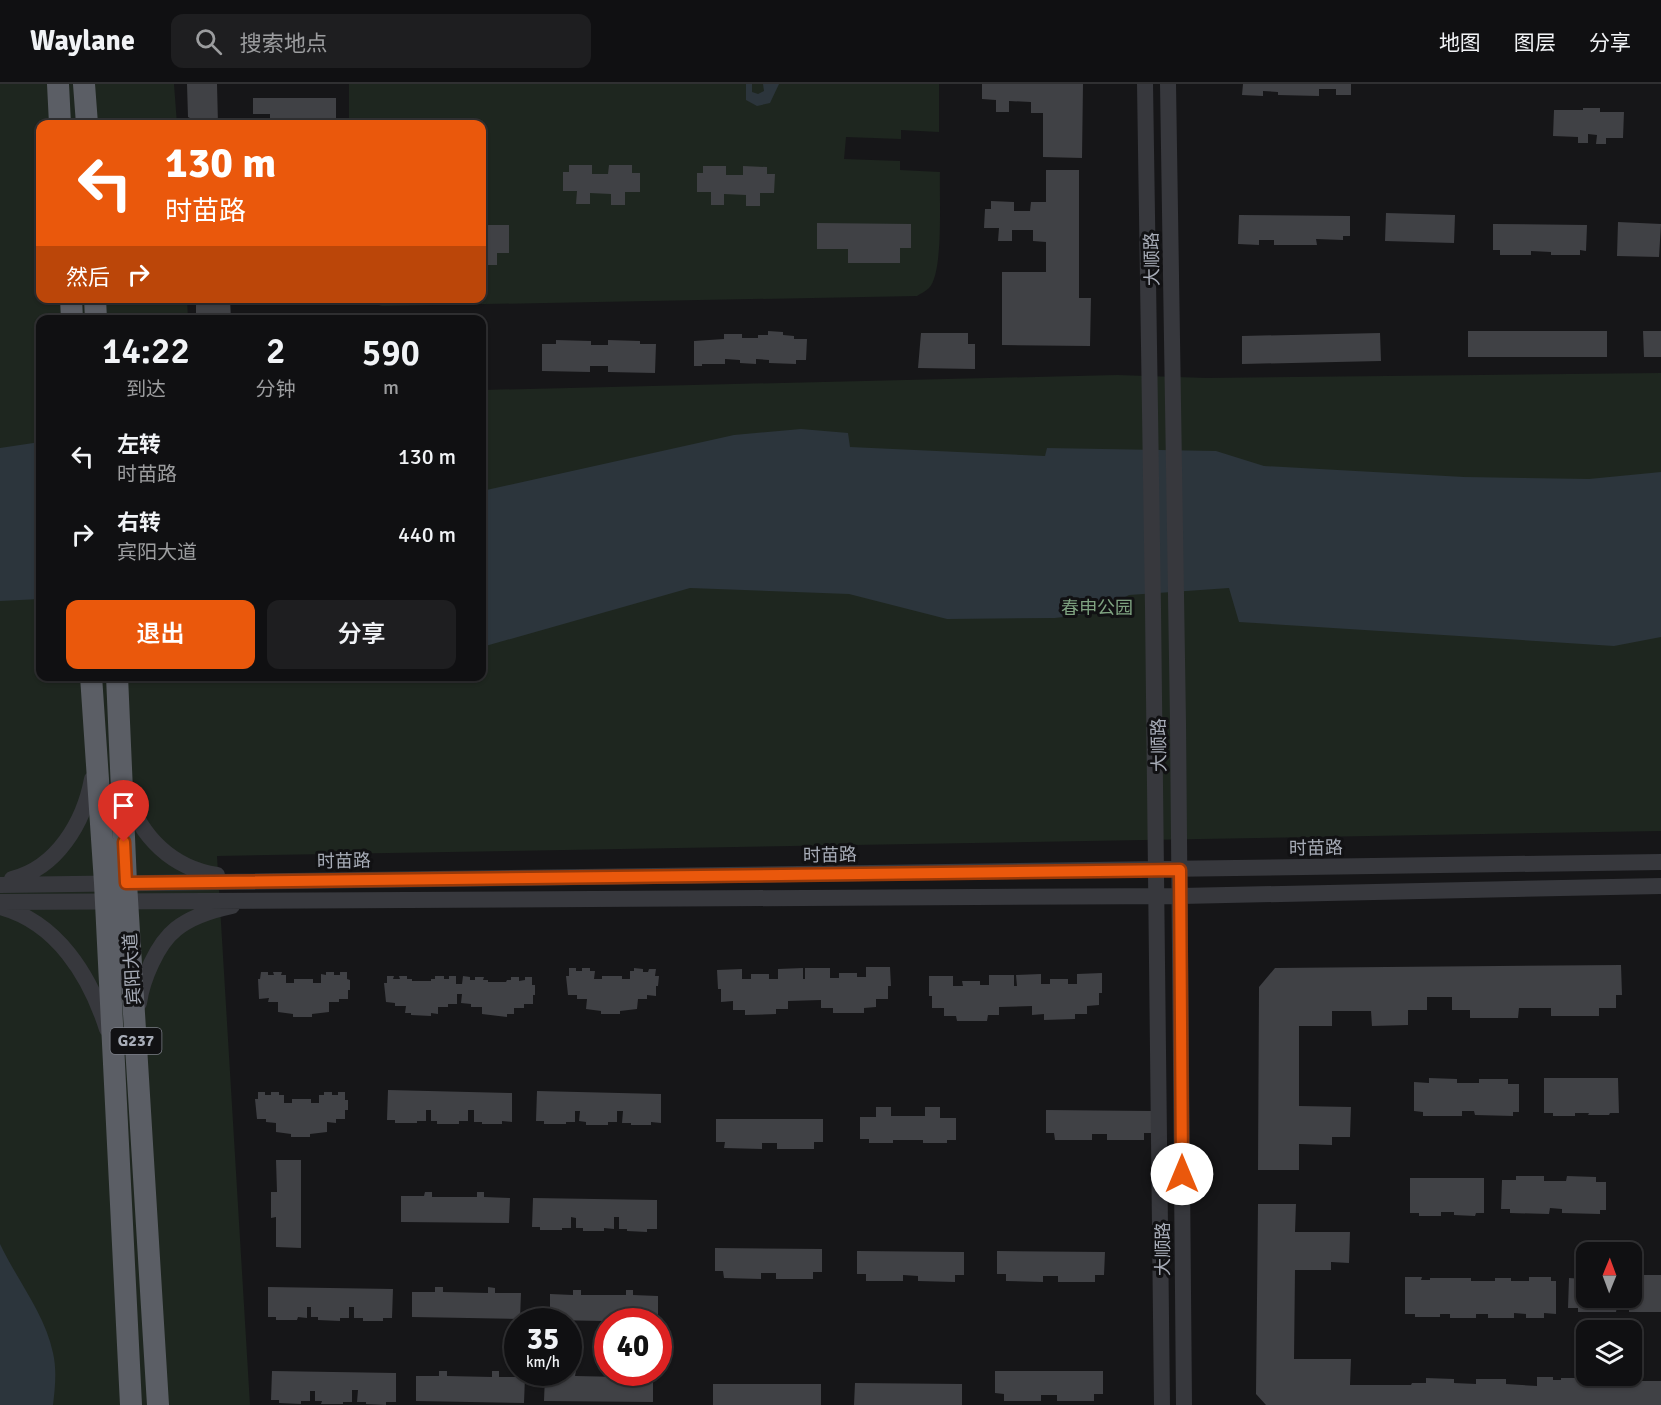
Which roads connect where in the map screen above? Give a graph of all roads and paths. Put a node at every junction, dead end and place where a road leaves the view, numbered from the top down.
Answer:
1 (58, 84) edge
2 (84, 84) edge
3 (1145, 84) edge
4 (1168, 84) edge
5 (60, 120) edge
6 (87, 120) edge
7 (91, 681) edge
8 (117, 681) edge
9 (96, 754) junction
10 (121, 759) junction
11 (1661, 862) edge
12 (1156, 870) junction
13 (1180, 870) junction
14 (256, 882) junction
15 (0, 884) edge
16 (1661, 886) edge
17 (116, 892) junction
18 (1181, 896) junction
19 (256, 900) junction
20 (0, 902) edge
21 (0, 907) edge
22 (136, 1037) junction
23 (113, 1051) junction
24 (131, 1405) edge
25 (158, 1405) edge
26 (1162, 1405) edge
27 (1184, 1405) edge

1 - 5 highway
2 - 6 highway
3 - 12 street, 大顺路
4 - 13 street, 大顺路
7 - 9 highway, 宾阳大道 / G237
8 - 10 highway, 宾阳大道 / G237
9 - 15 street
9 - 17 highway, 宾阳大道 / G237
10 - 14 street
10 - 17 highway, 宾阳大道 / G237
11 - 13 street, 时苗路
12 - 13 street, 时苗路
12 - 14 street, 时苗路
12 - 26 street, 大顺路
13 - 18 street, 大顺路
14 - 17 street, 时苗路
15 - 17 street, 时苗路
16 - 18 street, 时苗路
17 - 19 street, 时苗路
17 - 20 street, 时苗路
17 - 22 highway, 宾阳大道 / G237
17 - 23 highway, 宾阳大道 / G237
18 - 19 street, 时苗路
18 - 27 street, 大顺路
19 - 22 street
21 - 23 street
22 - 25 highway, 宾阳大道 / G237
23 - 24 highway, 宾阳大道 / G237

